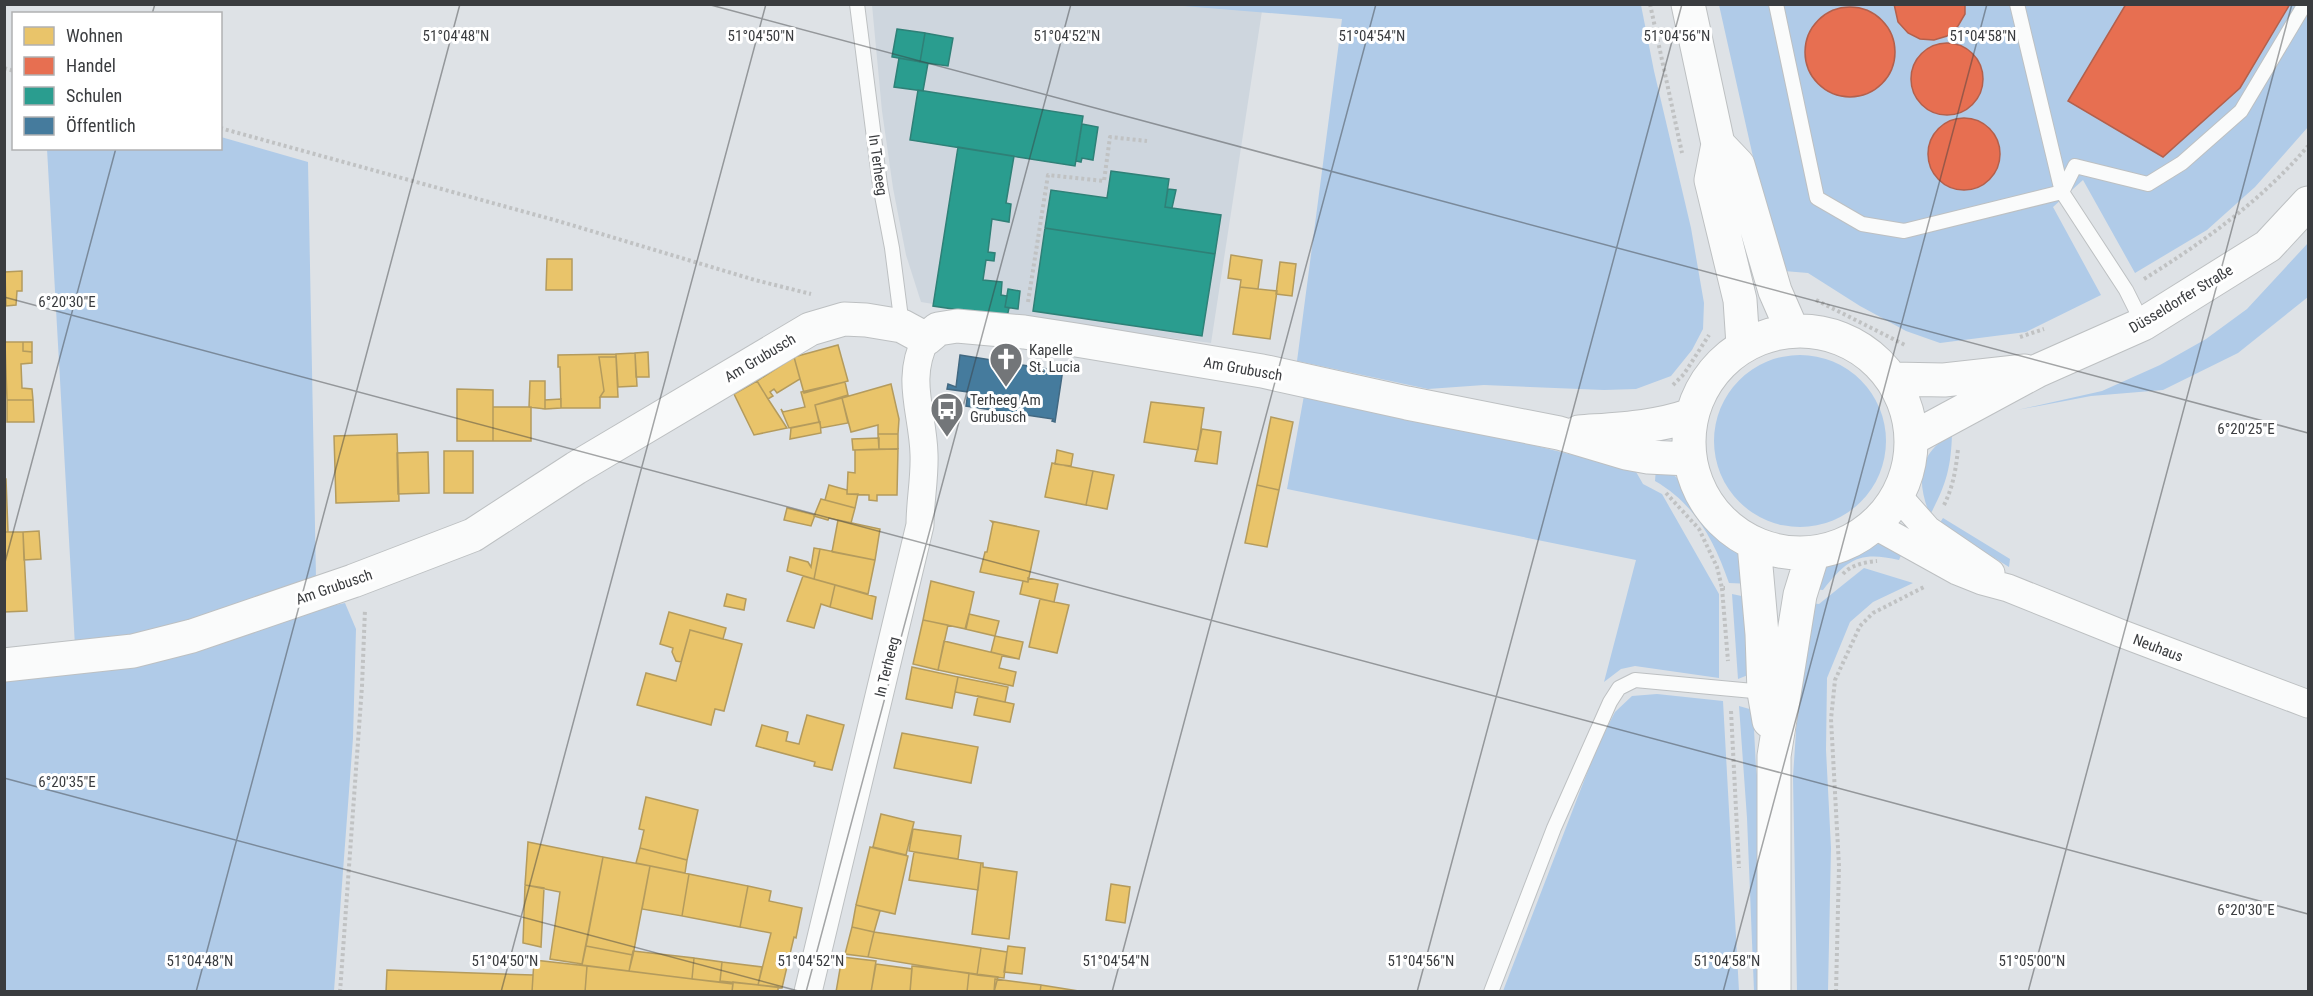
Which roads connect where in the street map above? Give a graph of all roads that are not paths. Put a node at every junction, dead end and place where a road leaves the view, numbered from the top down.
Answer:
1 (857, 4) edge
2 (1689, 4) edge
3 (1776, 4) edge
4 (2017, 4) edge
5 (2305, 4) edge
6 (1718, 144) junction
7 (2062, 192) junction
8 (2308, 203) edge
9 (2143, 324) junction
10 (1792, 330) junction
11 (914, 333) junction
12 (1743, 345) junction
13 (2037, 371) junction
14 (1893, 379) junction
15 (1691, 415) junction
16 (1911, 439) junction
17 (1649, 441) junction
18 (1689, 459) junction
19 (1898, 495) junction
20 (1874, 525) junction
21 (1921, 540) junction
22 (1754, 543) junction
23 (1813, 553) junction
24 (2008, 588) junction
25 (4, 665) edge
26 (1764, 692) junction
27 (2308, 704) edge
28 (1774, 756) junction
29 (808, 992) edge
30 (1491, 992) edge
31 (1774, 992) edge

1 - 11 lane, In Terheeg
2 - 6 main road
3 - 7 lane
4 - 7 lane
5 - 7 lane
6 - 10 main road
6 - 12 main road
7 - 9 lane
8 - 9 main road, Düsseldorfer Straße
9 - 13 main road, Düsseldorfer Straße
10 - 12 main road
10 - 14 main road
11 - 17 main road, Am Grubusch
11 - 25 main road, Am Grubusch
11 - 29 street, In Terheeg
12 - 15 main road
13 - 14 main road, Düsseldorfer Straße
13 - 16 main road, Düsseldorfer Straße
14 - 16 main road
15 - 17 main road, Am Grubusch
15 - 18 main road
16 - 19 main road
17 - 18 main road, Am Grubusch
18 - 22 main road
19 - 20 main road
19 - 21 street, Neuhaus
20 - 21 street, Neuhaus
20 - 23 main road
21 - 24 street, Neuhaus
21 - 24 street, Neuhaus
22 - 23 main road
22 - 26 main road
23 - 28 main road
24 - 27 street, Neuhaus
26 - 28 main road
26 - 30 lane
28 - 31 main road

